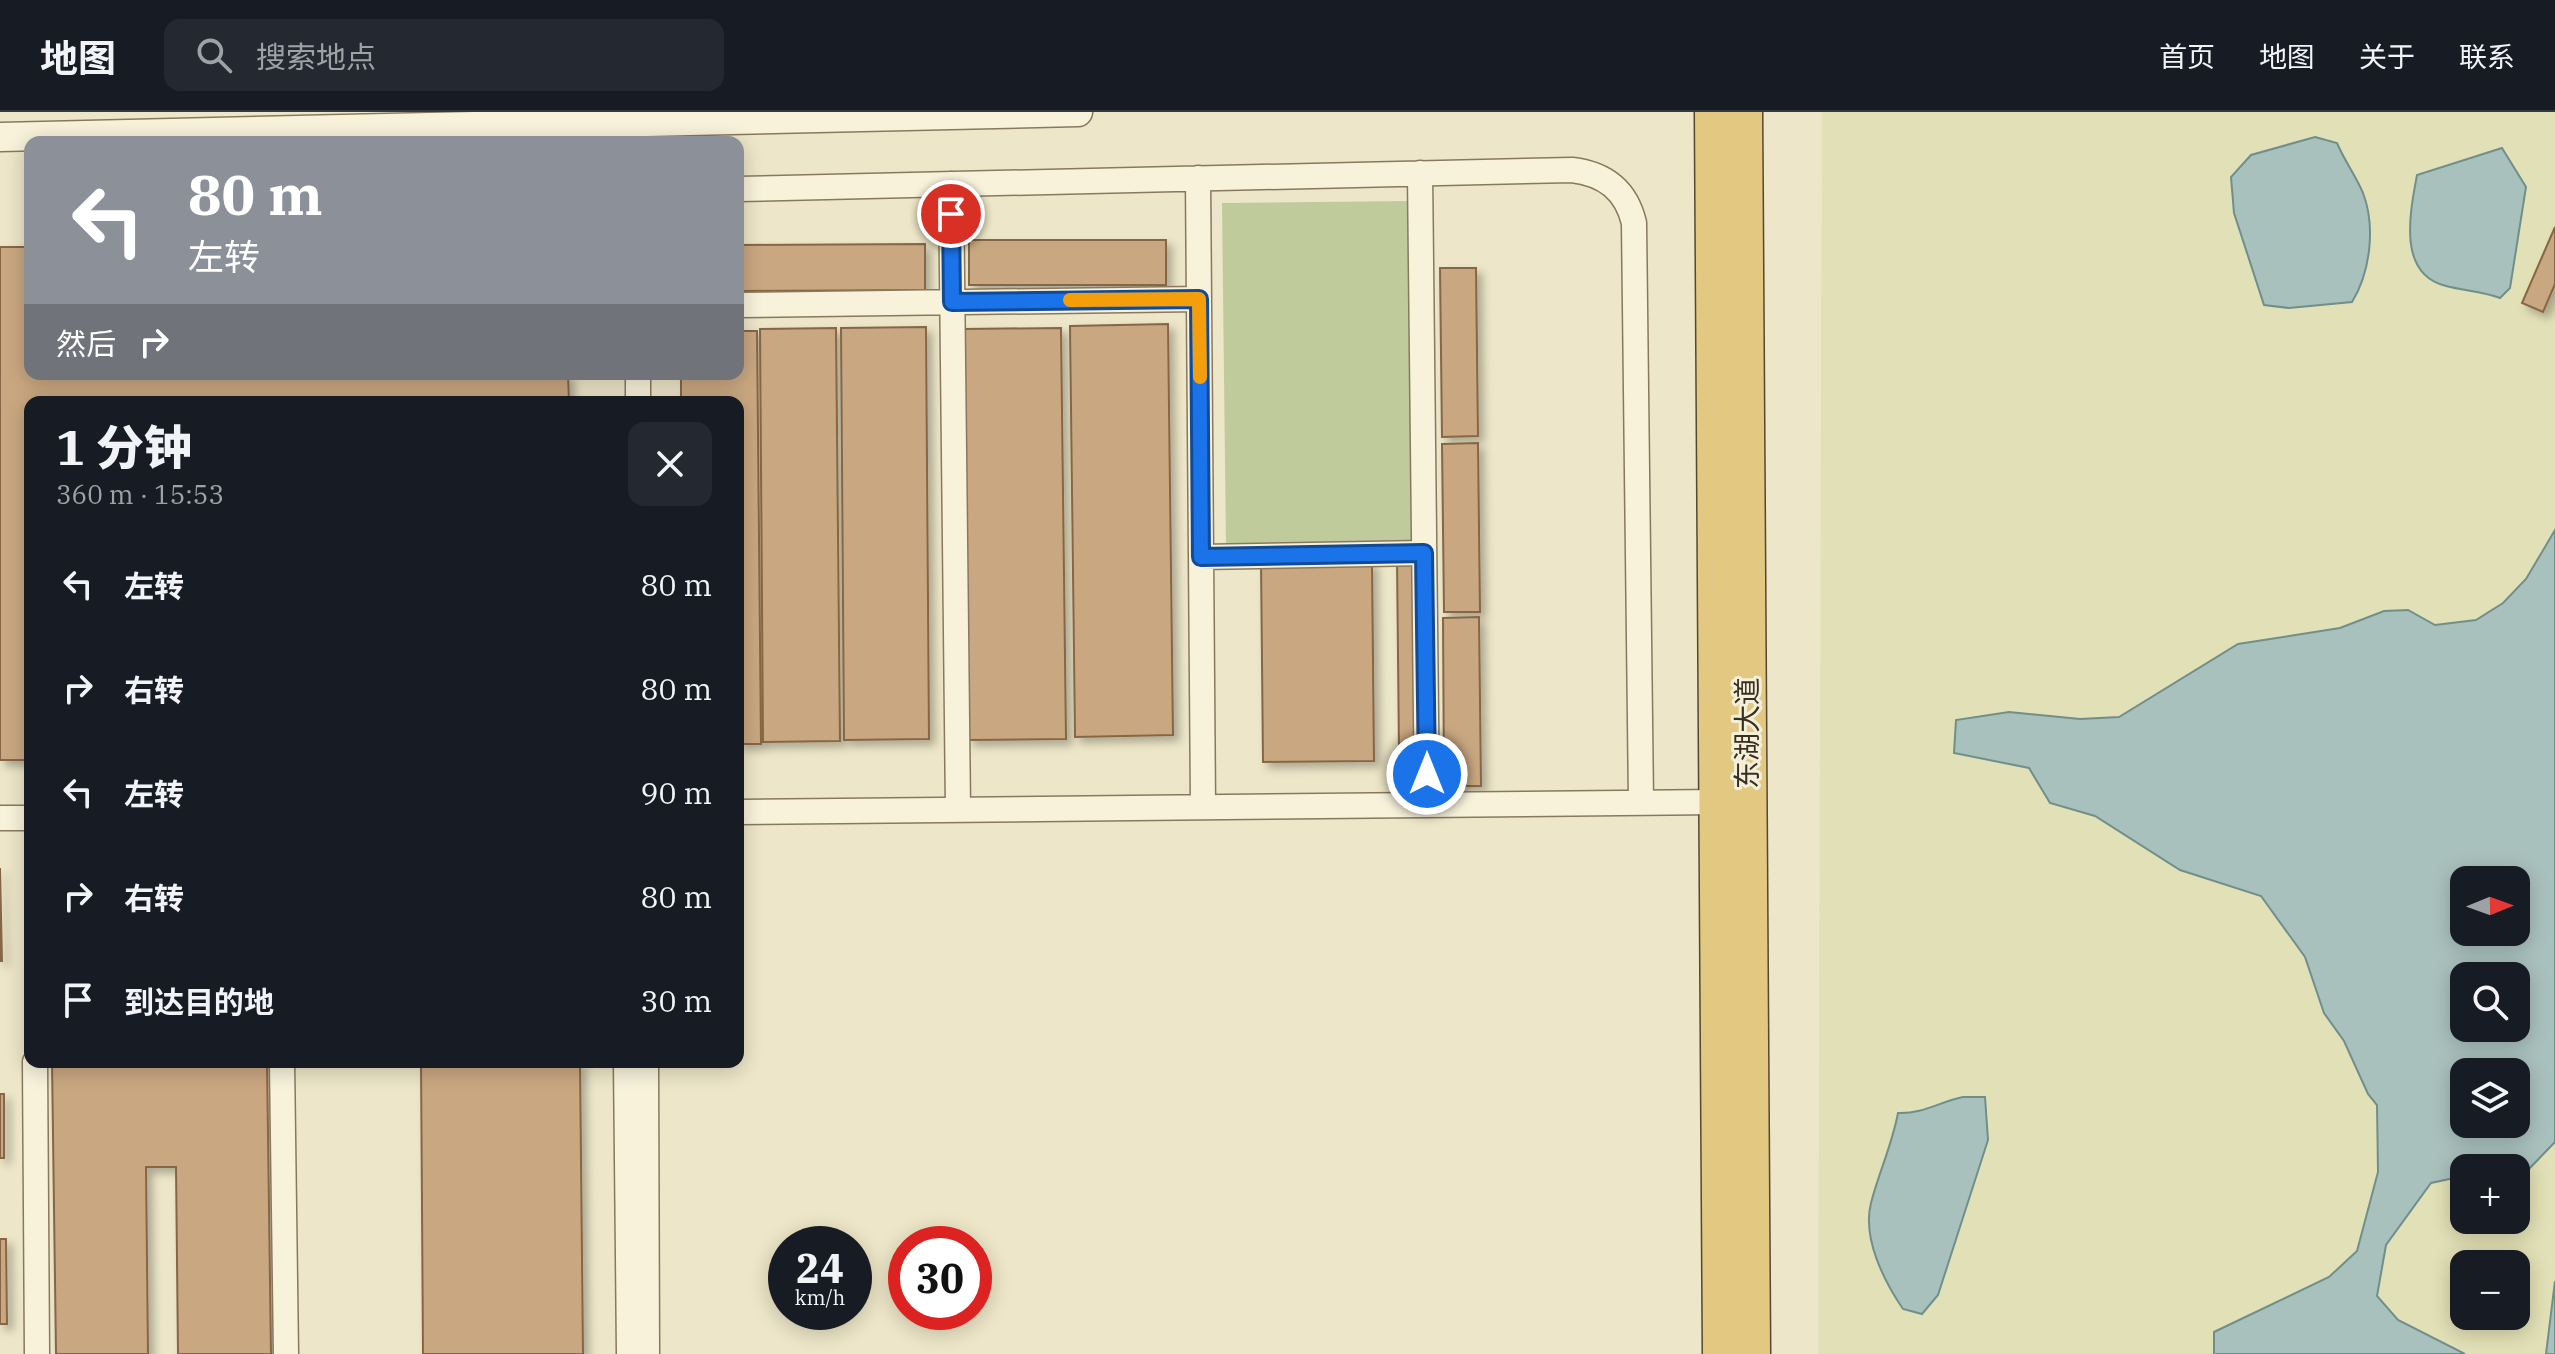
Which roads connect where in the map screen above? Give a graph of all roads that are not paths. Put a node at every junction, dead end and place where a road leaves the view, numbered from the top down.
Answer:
1 (1078, 112) edge
2 (1714, 112) edge
3 (1743, 112) edge
4 (891, 114) edge
5 (634, 132) edge
6 (127, 136) edge
7 (0, 137) edge
8 (24, 137) edge
9 (1420, 173) junction
10 (1198, 178) junction
11 (951, 184) junction
12 (744, 189) edge
13 (1199, 299) junction
14 (952, 302) junction
15 (744, 305) edge
16 (1424, 553) junction
17 (1201, 557) junction
18 (1718, 802) junction
19 (1641, 803) junction
20 (1427, 805) junction
21 (1203, 807) junction
22 (958, 810) junction
23 (744, 812) edge
24 (0, 818) edge
25 (24, 818) edge
26 (35, 1068) edge
27 (282, 1068) edge
28 (626, 1068) edge
29 (646, 1068) edge
30 (37, 1354) edge
31 (286, 1354) edge
32 (629, 1354) edge
33 (647, 1354) edge
34 (1722, 1354) edge
35 (1751, 1354) edge

1 - 4 street
2 - 18 highway, 东湖大道
3 - 35 highway, 东湖大道
4 - 5 street
5 - 6 street
7 - 8 street
9 - 10 street
9 - 16 street
9 - 19 street
10 - 11 street
10 - 13 street
11 - 12 street
11 - 14 street
13 - 14 street
13 - 17 street
14 - 15 street
14 - 22 street
16 - 17 street
16 - 20 street
17 - 21 street
18 - 19 street
18 - 34 highway, 东湖大道
19 - 20 street
20 - 21 street
21 - 22 street
22 - 23 street
24 - 25 street
26 - 30 street
27 - 31 street
28 - 32 street
29 - 33 street

